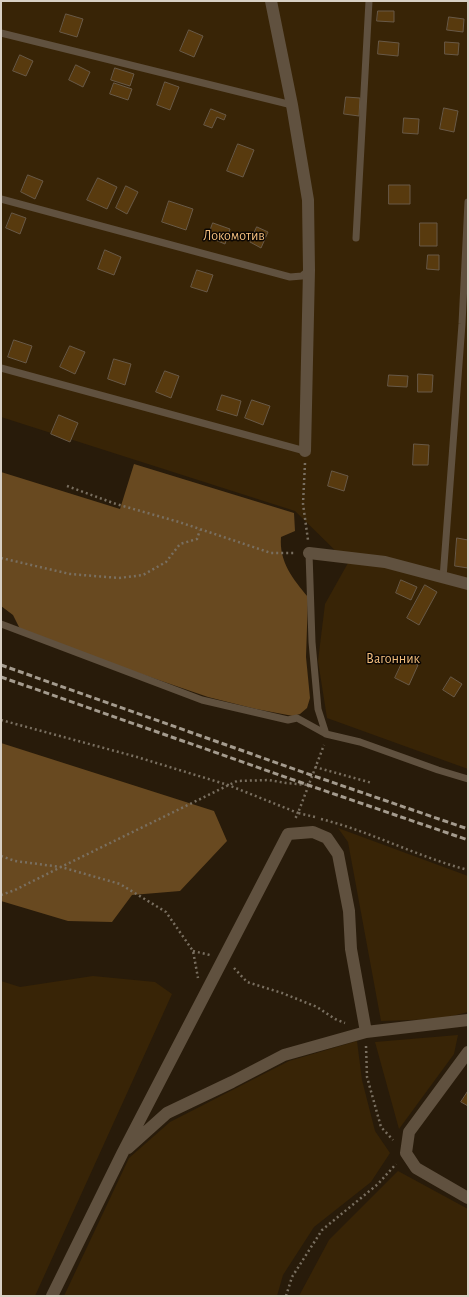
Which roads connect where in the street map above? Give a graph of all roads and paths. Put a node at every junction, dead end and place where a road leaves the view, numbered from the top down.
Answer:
1 (270, 1) edge
2 (369, 1) edge
3 (1, 33) edge
4 (292, 105) junction
5 (1, 199) edge
6 (468, 202) edge
7 (356, 238) dead end
8 (309, 270) junction
9 (1, 368) edge
10 (305, 451) junction
11 (67, 486) dead end
12 (200, 530) junction
13 (309, 553) junction
14 (1, 558) edge
15 (443, 578) junction
16 (468, 584) edge
17 (1, 624) edge
18 (1, 720) edge
19 (326, 734) junction
20 (315, 767) junction
21 (468, 779) edge
22 (372, 783) dead end
23 (228, 785) junction
24 (308, 785) junction
25 (298, 813) junction
26 (288, 834) junction
27 (1, 856) edge
28 (61, 868) junction
29 (468, 870) edge
30 (1, 895) edge
31 (193, 951) junction
32 (224, 958) junction
33 (202, 1000) junction
34 (468, 1020) edge
35 (366, 1032) junction
36 (468, 1052) edge
37 (406, 1153) junction
38 (122, 1154) junction
39 (468, 1198) edge
40 (52, 1296) edge
41 (286, 1296) edge

1 - 4 street
2 - 7 lane
3 - 4 lane
4 - 8 street
5 - 8 lane
6 - 15 lane
8 - 10 street
9 - 10 lane
10 - 13 path
11 - 12 path
12 - 13 path
12 - 14 path
13 - 15 street
13 - 19 lane
15 - 16 street
17 - 19 lane
18 - 23 path
19 - 20 path
19 - 21 lane
20 - 22 path
20 - 24 path
23 - 24 path
23 - 25 path
23 - 28 path
24 - 25 path
25 - 26 path
25 - 29 path
26 - 32 street
26 - 35 street
27 - 28 path
28 - 30 path
28 - 31 path
31 - 32 path
31 - 33 path
32 - 33 street
32 - 35 path
33 - 38 street
34 - 35 street
35 - 37 path
35 - 38 street
36 - 37 street
37 - 39 street
37 - 41 path
38 - 40 street

